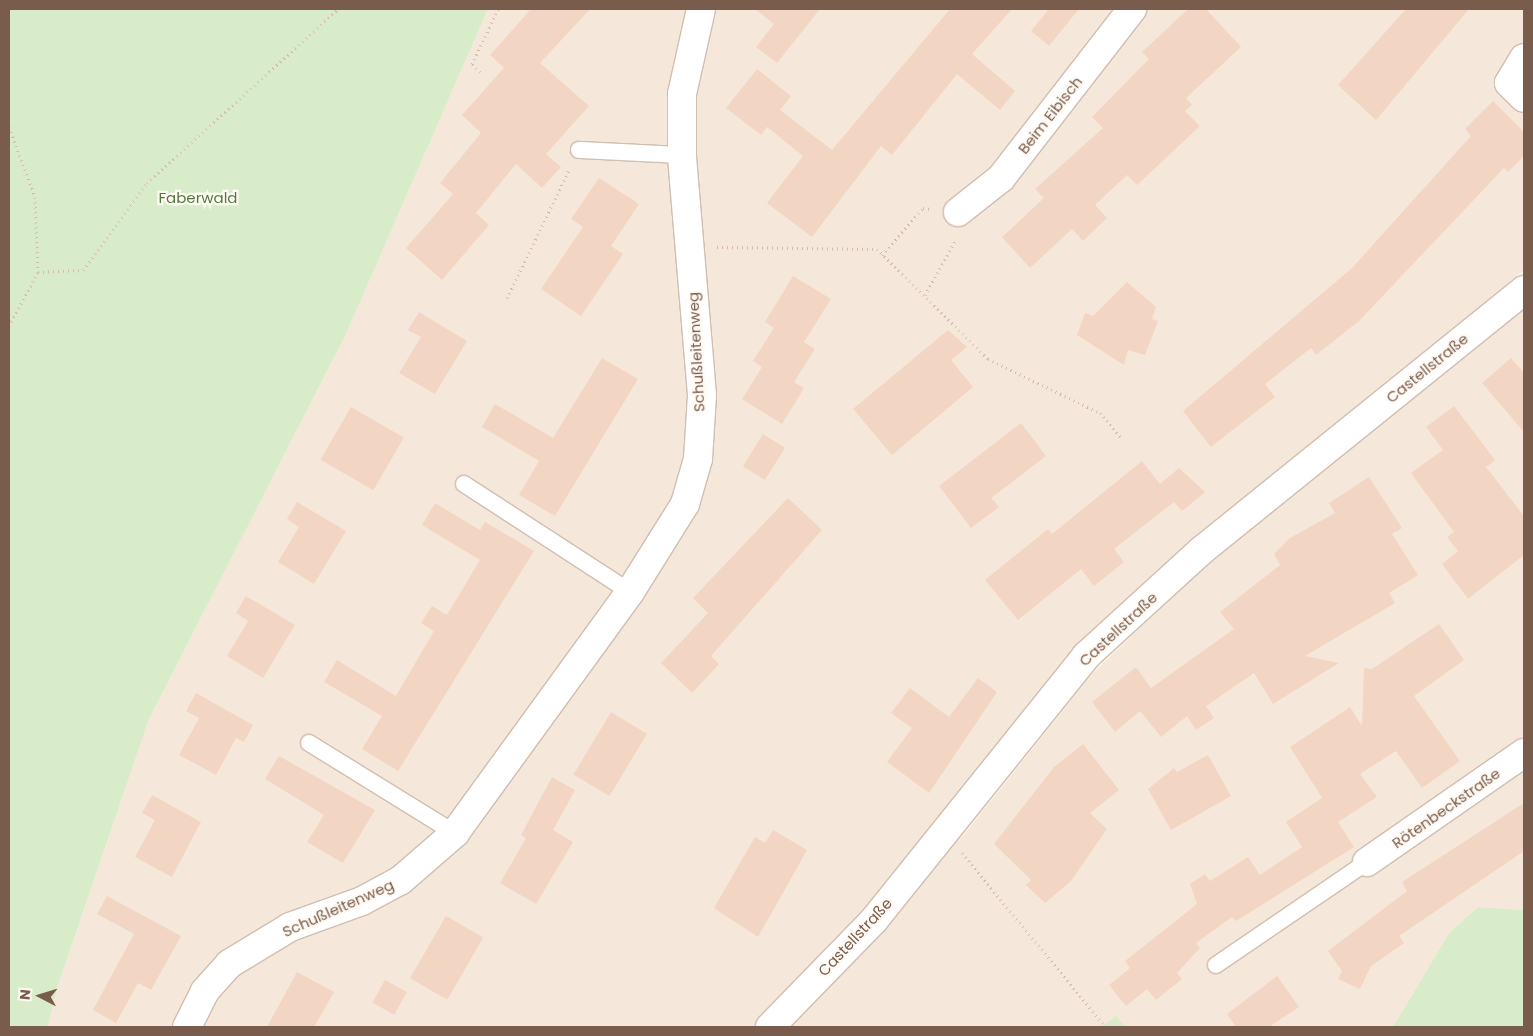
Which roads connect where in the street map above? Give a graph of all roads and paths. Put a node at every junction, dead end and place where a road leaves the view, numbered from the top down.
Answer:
1 (338, 9) edge
2 (498, 9) edge
3 (701, 9) edge
4 (1132, 9) edge
5 (1524, 58) edge
6 (480, 72) dead end
7 (1524, 98) edge
8 (9, 127) edge
9 (579, 150) joint
10 (682, 155) junction
11 (958, 212) junction
12 (689, 246) junction
13 (882, 255) junction
14 (38, 272) junction
15 (1524, 290) edge
16 (925, 295) junction
17 (507, 298) dead end
18 (9, 326) edge
19 (1120, 437) dead end
20 (464, 484) dead end
21 (630, 592) junction
22 (309, 743) dead end
23 (1524, 753) edge
24 (455, 833) junction
25 (944, 834) junction
26 (1367, 862) joint
27 (1216, 965) dead end
28 (187, 1027) edge
29 (770, 1027) edge
30 (1106, 1027) edge

1 - 14 path
2 - 6 path
3 - 10 street, Schußleitenweg
4 - 11 street, Beim Eibisch
5 - 7 street
8 - 14 path
9 - 10 lane
9 - 17 path
10 - 12 street, Schußleitenweg
11 - 13 path
11 - 16 path
12 - 13 path
12 - 21 street, Schußleitenweg
13 - 16 path
14 - 18 path
15 - 25 street, Castellstraße
16 - 19 path
20 - 21 lane
21 - 24 street, Schußleitenweg
22 - 24 lane
23 - 26 street, Rötenbeckstraße
24 - 28 street, Schußleitenweg
25 - 29 street, Castellstraße
25 - 30 path
26 - 27 lane

